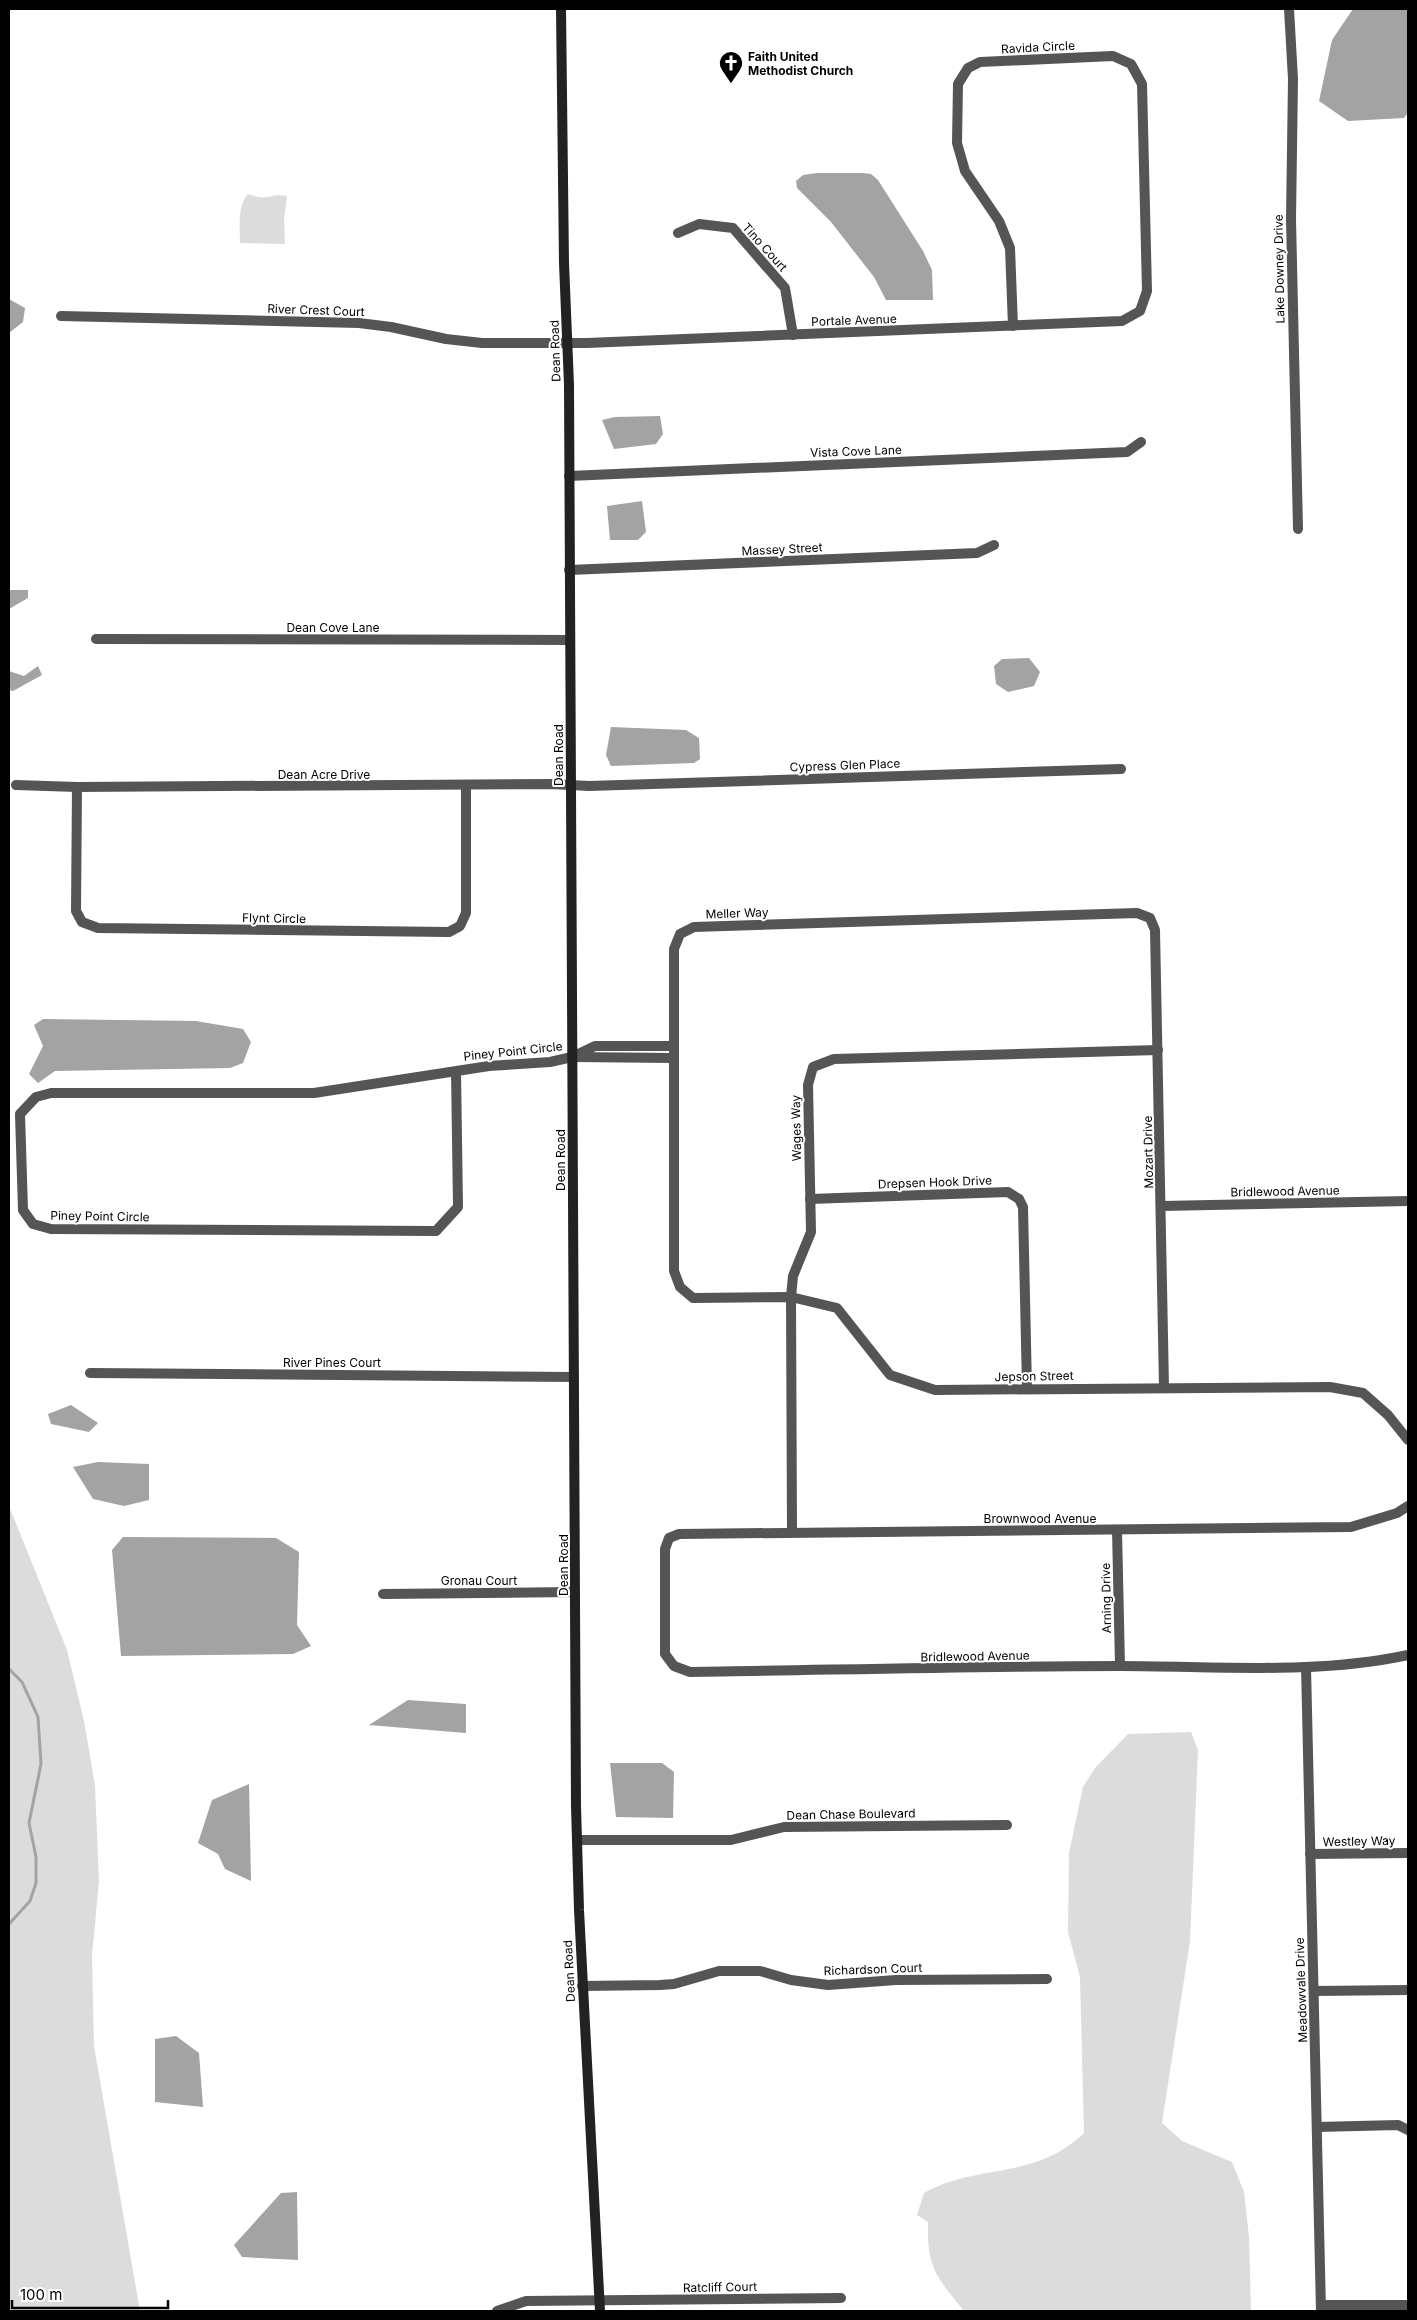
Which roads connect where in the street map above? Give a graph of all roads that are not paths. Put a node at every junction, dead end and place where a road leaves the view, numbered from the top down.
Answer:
1 (561, 9) edge
2 (1289, 9) edge
3 (678, 233) dead end
4 (1140, 311) joint
5 (61, 316) dead end
6 (1013, 326) junction
7 (793, 335) junction
8 (568, 343) junction
9 (1141, 442) dead end
10 (569, 476) junction
11 (1298, 530) dead end
12 (994, 545) dead end
13 (569, 570) junction
14 (96, 639) dead end
15 (570, 640) junction
16 (1121, 768) dead end
17 (16, 785) dead end
18 (466, 785) junction
19 (570, 785) junction
20 (78, 787) junction
21 (1150, 918) joint
22 (673, 1046) junction
23 (1158, 1050) junction
24 (572, 1057) junction
25 (673, 1058) junction
26 (456, 1070) junction
27 (810, 1199) junction
28 (1408, 1201) edge
29 (1162, 1206) junction
30 (680, 1287) joint
31 (791, 1297) junction
32 (90, 1373) dead end
33 (574, 1377) junction
34 (1164, 1387) junction
35 (1027, 1388) junction
36 (1408, 1440) edge
37 (1408, 1506) edge
38 (1116, 1530) junction
39 (792, 1532) junction
40 (669, 1538) joint
41 (575, 1592) junction
42 (382, 1594) dead end
43 (1408, 1655) edge
44 (1120, 1666) junction
45 (1306, 1667) junction
46 (1007, 1825) dead end
47 (577, 1840) junction
48 (1408, 1853) edge
49 (1310, 1854) junction
50 (1047, 1979) dead end
51 (582, 1986) junction
52 (1408, 1990) edge
53 (1314, 1991) junction
54 (1317, 2127) junction
55 (1408, 2130) edge
56 (842, 2298) dead end
57 (1408, 2305) edge
58 (600, 2306) edge
59 (1321, 2308) edge
60 (497, 2311) edge

1 - 8 main road, Dean Road
2 - 11 street, Lake Downey Drive
3 - 7 street, Tino Court
4 - 6 street, Portale Avenue
4 - 6 street, Ravida Circle
5 - 8 street, River Crest Court
6 - 7 street, Portale Avenue
7 - 8 street, Portale Avenue
8 - 10 main road, Dean Road
9 - 10 street, Vista Cove Lane
10 - 13 main road, Dean Road
12 - 13 street, Massey Street
13 - 15 main road, Dean Road
14 - 15 street, Dean Cove Lane
15 - 19 main road, Dean Road
16 - 19 street, Cypress Glen Place
17 - 20 street, Dean Acre Drive
18 - 19 street, Dean Acre Drive
18 - 20 street, Dean Acre Drive
18 - 20 street, Flynt Circle
19 - 24 main road, Dean Road
21 - 22 street, Meller Way
21 - 23 street, Mozart Drive
22 - 24 street
22 - 25 street, Meller Way
23 - 27 street, Wages Way
23 - 29 street, Mozart Drive
24 - 25 street
24 - 26 street, Piney Point Circle
24 - 33 main road, Dean Road
25 - 30 street, Meller Way
26 - 26 street, Piney Point Circle
27 - 31 street, Wages Way
27 - 35 street, Drepsen Hook Drive
28 - 29 street, Bridlewood Avenue
29 - 34 street, Mozart Drive
30 - 31 street, Jepson Street
31 - 35 street, Jepson Street
31 - 39 street, Wages Way
32 - 33 street, River Pines Court
33 - 41 main road, Dean Road
34 - 35 street, Jepson Street
34 - 36 street, Jepson Street
37 - 38 street, Brownwood Avenue
38 - 39 street, Brownwood Avenue
38 - 44 street, Arning Drive
39 - 40 street, Brownwood Avenue
40 - 44 street, Bridlewood Avenue
41 - 42 street, Gronau Court
41 - 47 main road, Dean Road
43 - 45 street, Bridlewood Avenue
44 - 45 street, Bridlewood Avenue
45 - 49 street, Meadowvale Drive
46 - 47 street, Dean Chase Boulevard
47 - 51 main road, Dean Road
48 - 49 street, Westley Way
49 - 53 street, Meadowvale Drive
50 - 51 street, Richardson Court
51 - 58 main road, Dean Road
52 - 53 street
53 - 54 street, Meadowvale Drive
54 - 55 street
54 - 59 street, Meadowvale Drive
56 - 58 street, Ratcliff Court
57 - 59 street
58 - 60 street, Ratcliff Court

